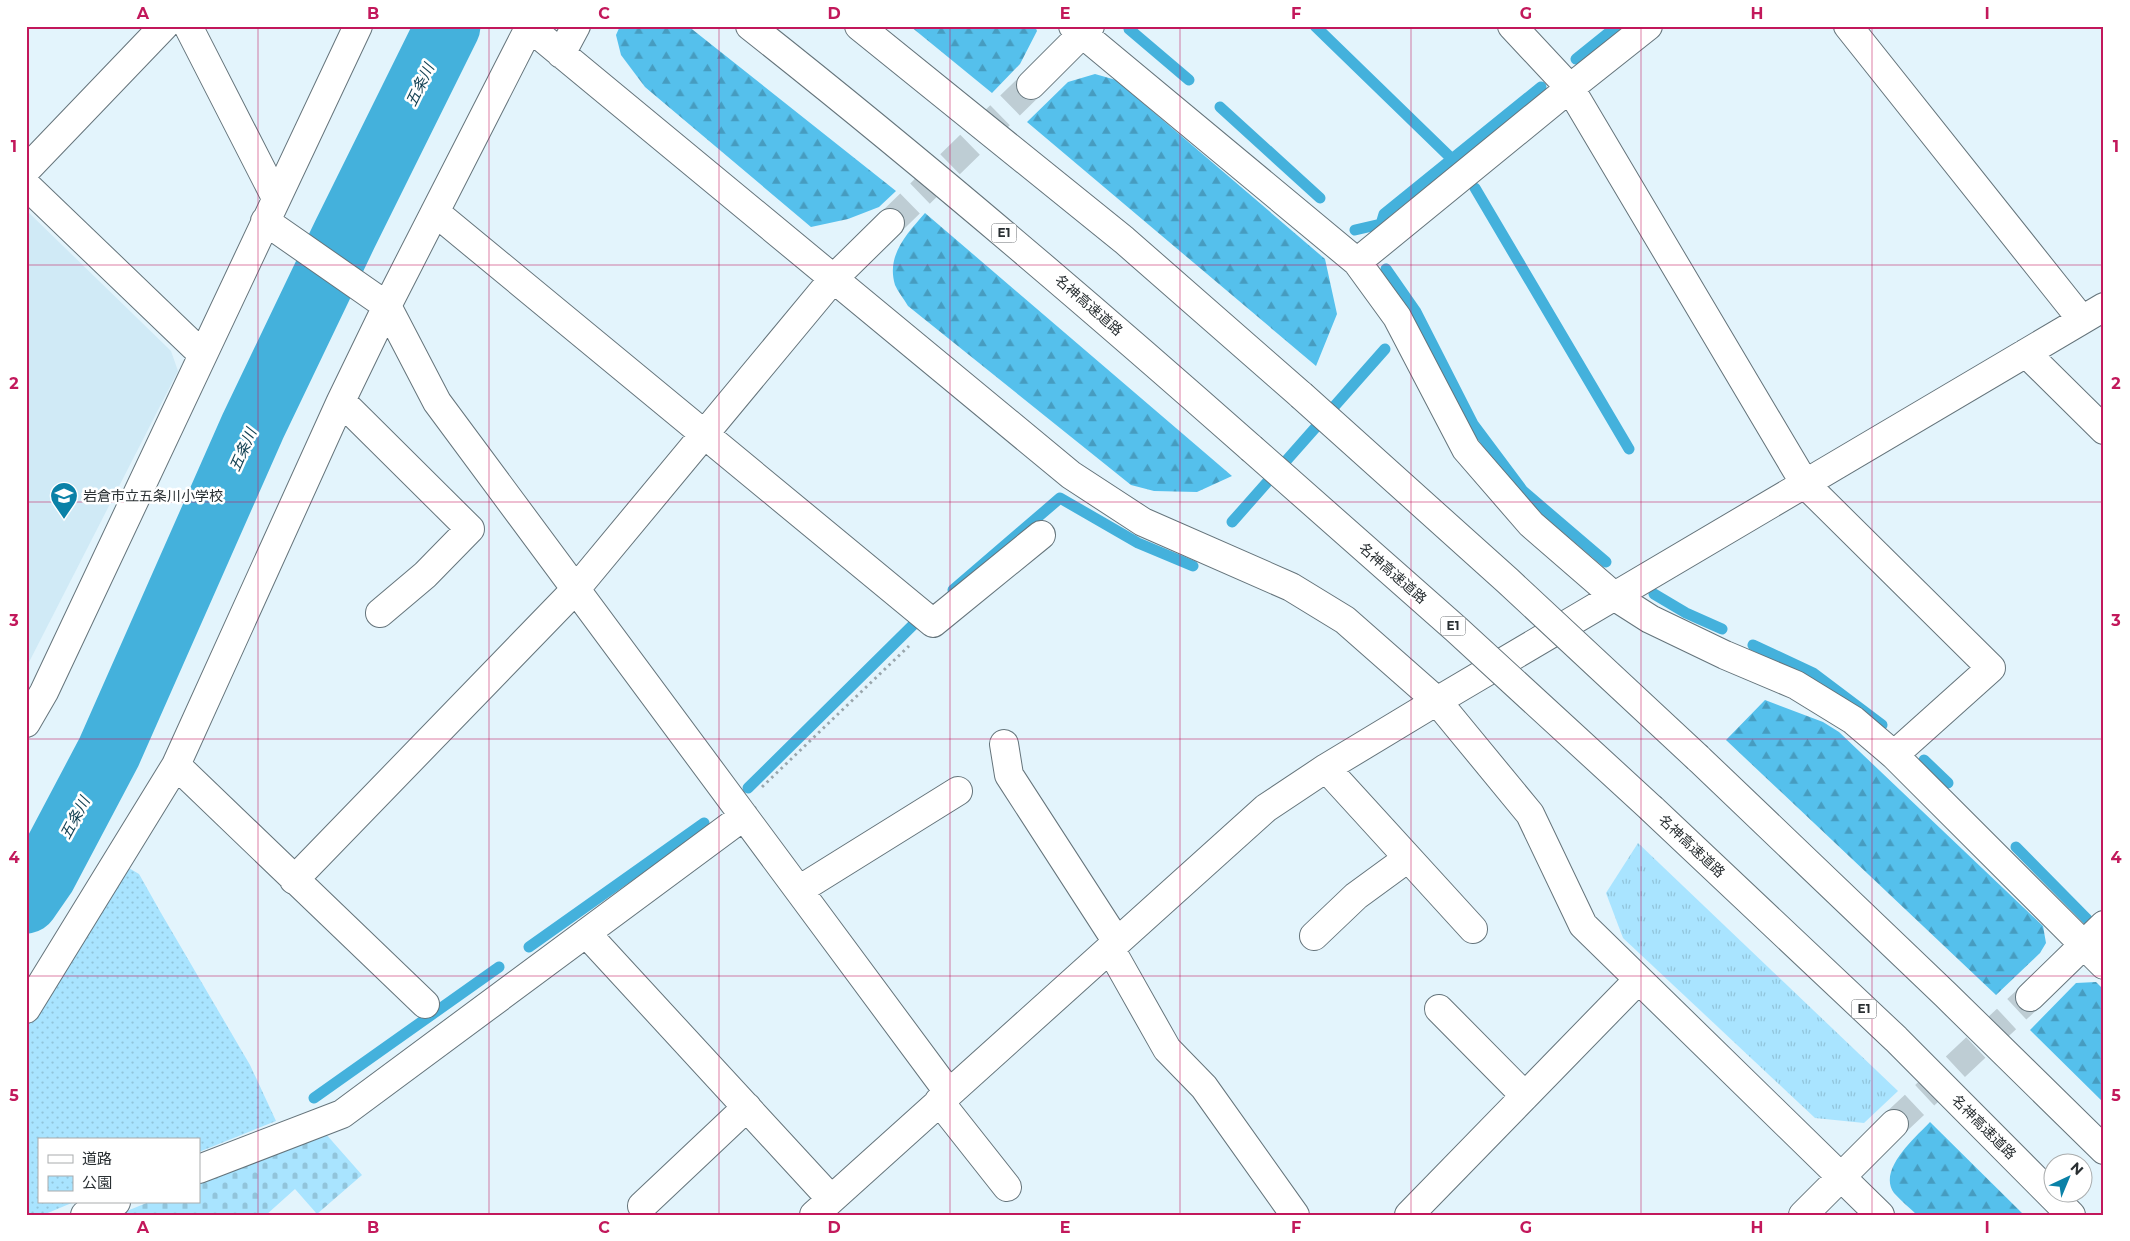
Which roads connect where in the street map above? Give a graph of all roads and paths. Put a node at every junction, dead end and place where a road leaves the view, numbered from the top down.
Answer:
1 (164, 26) edge
2 (188, 26) edge
3 (358, 26) edge
4 (576, 26) edge
5 (750, 26) edge
6 (859, 26) edge
7 (1512, 26) edge
8 (1648, 26) edge
9 (1848, 26) edge
10 (529, 27) edge
11 (1082, 29) edge
12 (561, 54) junction
13 (1031, 85) tunnel mouth
14 (1570, 88) junction
15 (26, 170) edge
16 (26, 186) edge
17 (434, 212) junction
18 (275, 218) junction
19 (890, 222) tunnel mouth
20 (1357, 262) junction
21 (833, 279) junction
22 (377, 299) junction
23 (2093, 314) edge
24 (2026, 353) junction
25 (202, 354) junction
26 (341, 401) junction
27 (2104, 430) edge
28 (704, 435) junction
29 (1805, 484) junction
30 (1040, 535) dead end
31 (575, 590) junction
32 (1614, 596) junction
33 (380, 613) dead end
34 (933, 623) junction
35 (1437, 702) junction
36 (26, 723) edge
37 (1004, 744) dead end
38 (1894, 755) junction
39 (176, 765) junction
40 (1326, 768) junction
41 (958, 790) dead end
42 (741, 813) junction
43 (1408, 858) junction
44 (294, 880) junction
45 (799, 890) junction
46 (2104, 925) edge
47 (1473, 929) dead end
48 (586, 932) junction
49 (1314, 936) dead end
50 (1113, 945) junction
51 (2084, 945) junction
52 (2104, 965) edge
53 (1638, 980) junction
54 (2030, 997) tunnel mouth
55 (425, 1004) dead end
56 (26, 1009) edge
57 (1439, 1009) dead end
58 (1525, 1096) junction
59 (944, 1097) junction
60 (747, 1107) junction
61 (1894, 1124) tunnel mouth
62 (2104, 1150) edge
63 (200, 1169) edge
64 (1840, 1176) junction
65 (1007, 1187) dead end
66 (111, 1204) edge
67 (642, 1206) dead end
68 (829, 1207) edge
69 (1288, 1212) edge
70 (85, 1215) edge
71 (1409, 1215) edge
72 (1803, 1215) edge
73 (1880, 1215) edge
74 (2071, 1215) edge

1 - 15 main road
2 - 18 main road
3 - 18 main road
4 - 12 main road
5 - 74 main road, 名神高速道路 / E1, bridge
6 - 62 main road, bridge
7 - 14 main road
8 - 14 main road
9 - 23 main road
10 - 12 main road
10 - 17 main road
11 - 13 main road
11 - 20 main road
12 - 21 main road
14 - 20 main road
14 - 29 main road
16 - 25 main road
17 - 22 main road
17 - 28 main road
18 - 22 main road
18 - 25 main road
19 - 21 main road
20 - 32 main road
21 - 28 main road
21 - 35 main road
22 - 26 main road
22 - 31 main road
23 - 24 main road
24 - 27 main road
24 - 29 main road
25 - 36 main road
26 - 33 main road
26 - 39 main road
28 - 31 main road
28 - 34 main road
29 - 32 main road
29 - 38 main road
30 - 34 main road
31 - 42 main road
31 - 44 main road
32 - 35 main road
32 - 38 main road
34 - 42 path
35 - 40 main road
35 - 53 main road
37 - 50 main road
38 - 51 main road
39 - 44 main road
39 - 56 main road
40 - 43 main road
40 - 50 main road
41 - 45 main road
42 - 45 main road
42 - 48 main road
43 - 47 main road
43 - 49 main road
44 - 55 main road
45 - 59 main road
46 - 51 main road
48 - 60 main road
48 - 63 main road
50 - 59 main road
50 - 69 main road
51 - 52 main road
51 - 54 main road
53 - 58 main road
53 - 64 main road
57 - 58 main road
58 - 71 main road
59 - 65 main road
59 - 68 main road
60 - 67 main road
60 - 68 main road
61 - 64 main road
64 - 72 main road
64 - 73 main road
66 - 70 main road

